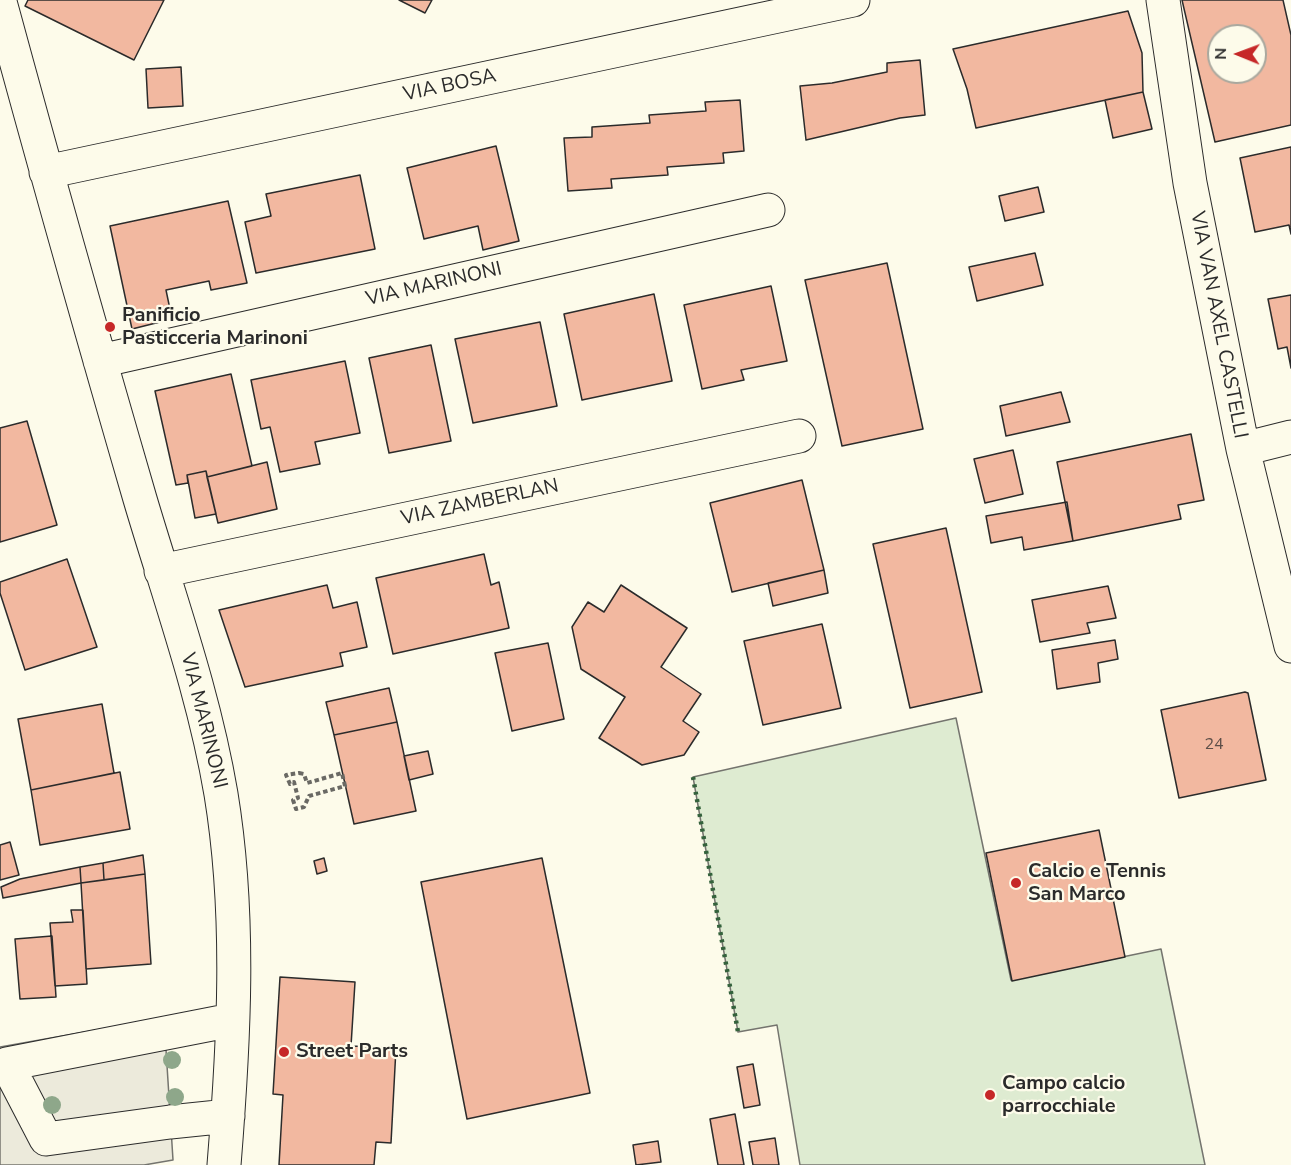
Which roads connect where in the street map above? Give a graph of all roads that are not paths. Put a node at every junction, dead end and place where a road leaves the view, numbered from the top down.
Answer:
1 (853, 0) edge
2 (1163, 0) edge
3 (0, 2) edge
4 (46, 172) junction
5 (768, 210) dead end
6 (100, 361) junction
7 (799, 436) dead end
8 (1291, 437) edge
9 (1243, 449) junction
10 (161, 571) junction
11 (1291, 646) edge
12 (232, 1020) junction
13 (228, 1116) junction
14 (224, 1165) edge

1 - 4 street, VIA BOSA
2 - 9 street, VIA VAN AXEL CASTELLI
3 - 4 street, VIA MARINONI
4 - 6 street, VIA MARINONI
5 - 6 street, VIA MARINONI
6 - 10 street, VIA MARINONI
7 - 10 street, VIA ZAMBERLAN
8 - 9 street
9 - 11 street, VIA VAN AXEL CASTELLI
10 - 12 street, VIA MARINONI
12 - 13 street, VIA MARINONI
12 - 13 street
13 - 14 street, VIA MARINONI

